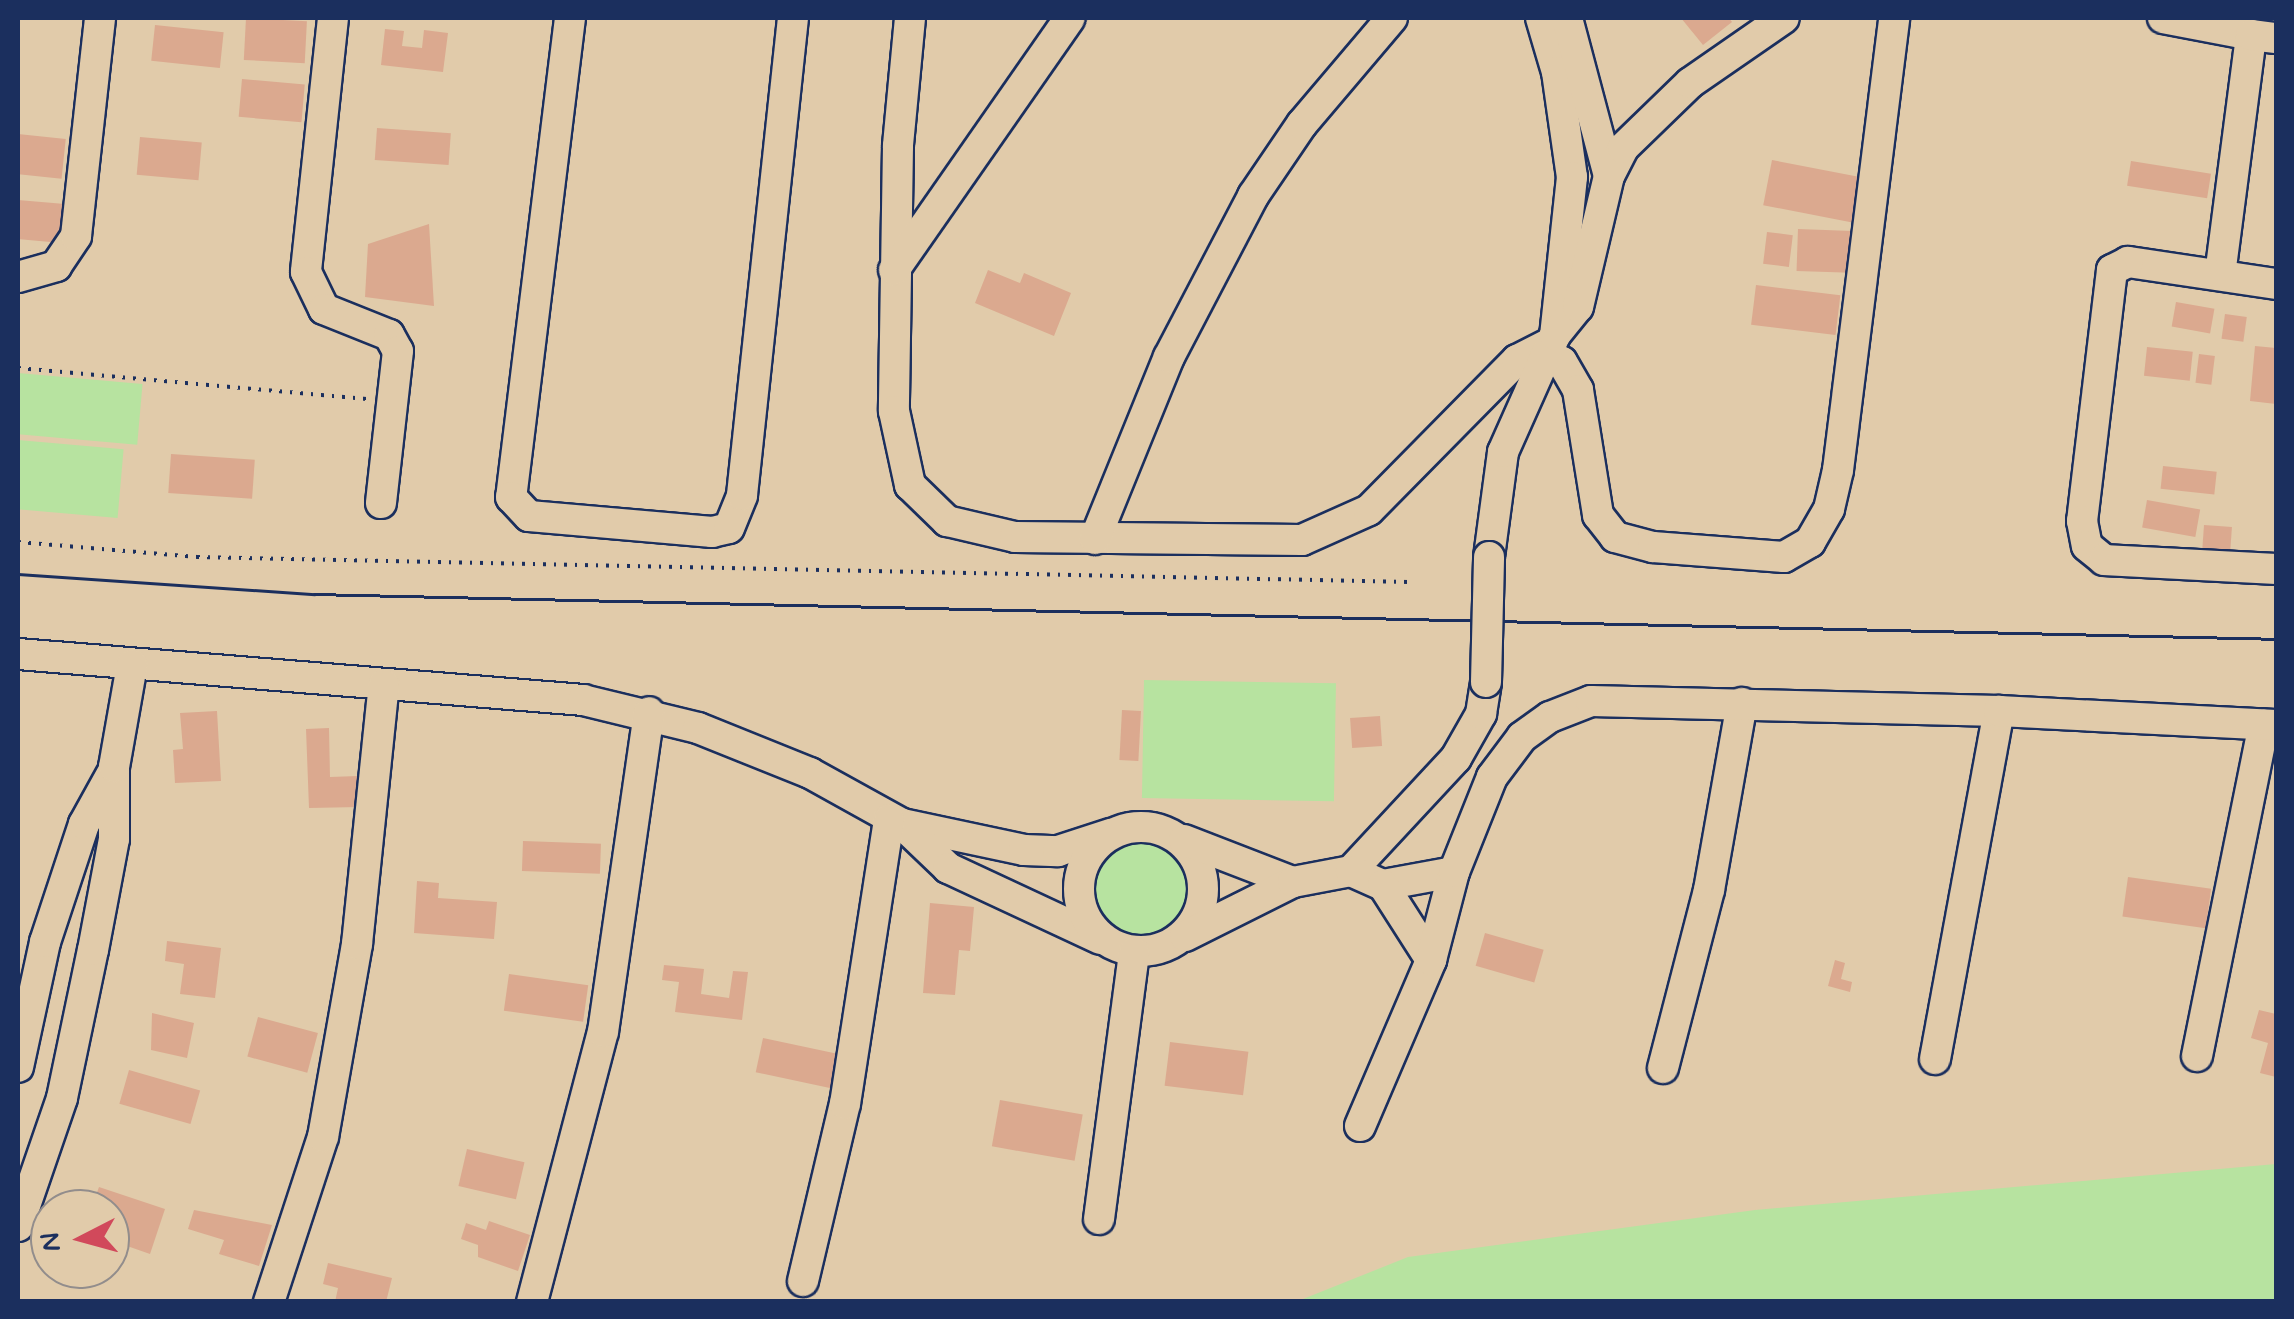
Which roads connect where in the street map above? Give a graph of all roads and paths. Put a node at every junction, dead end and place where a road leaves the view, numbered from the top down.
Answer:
1 (100, 18) edge
2 (333, 18) edge
3 (570, 18) edge
4 (793, 18) edge
5 (910, 18) edge
6 (1070, 18) edge
7 (1392, 18) edge
8 (1541, 18) edge
9 (1567, 18) edge
10 (1784, 18) edge
11 (1894, 18) edge
12 (2162, 18) edge
13 (2264, 36) edge
14 (1609, 176) junction
15 (894, 270) junction
16 (2220, 275) junction
17 (18, 277) edge
18 (2276, 284) edge
19 (1550, 344) junction
20 (18, 368) edge
21 (397, 401) junction
22 (380, 503) dead end
23 (1095, 539) junction
24 (18, 542) edge
25 (2276, 568) edge
26 (1408, 582) dead end
27 (18, 654) edge
28 (132, 666) junction
29 (384, 684) junction
30 (1742, 703) junction
31 (2000, 710) junction
32 (649, 712) junction
33 (2270, 725) edge
34 (114, 768) junction
35 (896, 822) junction
36 (1110, 834) junction
37 (1172, 834) junction
38 (1351, 871) junction
39 (1454, 872) junction
40 (1293, 882) junction
41 (1382, 884) junction
42 (1103, 940) junction
43 (1178, 940) junction
44 (1134, 952) junction
45 (1430, 960) junction
46 (2197, 1056) dead end
47 (1935, 1060) dead end
48 (18, 1067) edge
49 (1663, 1068) dead end
50 (1360, 1126) dead end
51 (1099, 1219) dead end
52 (18, 1226) edge
53 (803, 1281) dead end
54 (269, 1302) edge
55 (532, 1302) edge

1 - 17 street
2 - 21 street
3 - 4 street
5 - 15 street
6 - 15 street
7 - 23 street
8 - 19 street
9 - 14 street
10 - 14 street
11 - 19 street
12 - 13 street
13 - 16 street
14 - 19 street
15 - 23 street
16 - 18 street
16 - 25 street
19 - 23 street
19 - 38 street, bridge
20 - 21 path
21 - 22 street
24 - 26 path
27 - 28 street
28 - 29 street
28 - 34 street
29 - 32 street
29 - 54 street
30 - 31 street
30 - 39 street
30 - 49 street
31 - 33 street
31 - 47 street
32 - 35 street
32 - 55 street
33 - 46 street
34 - 48 street
34 - 52 street
35 - 36 street
35 - 42 street
35 - 53 street
36 - 37 street
36 - 42 street
37 - 40 street
37 - 43 street
38 - 40 street
38 - 41 street
39 - 41 street
39 - 45 street
40 - 43 street
41 - 45 street
42 - 44 street
43 - 44 street
44 - 51 street
45 - 50 street

